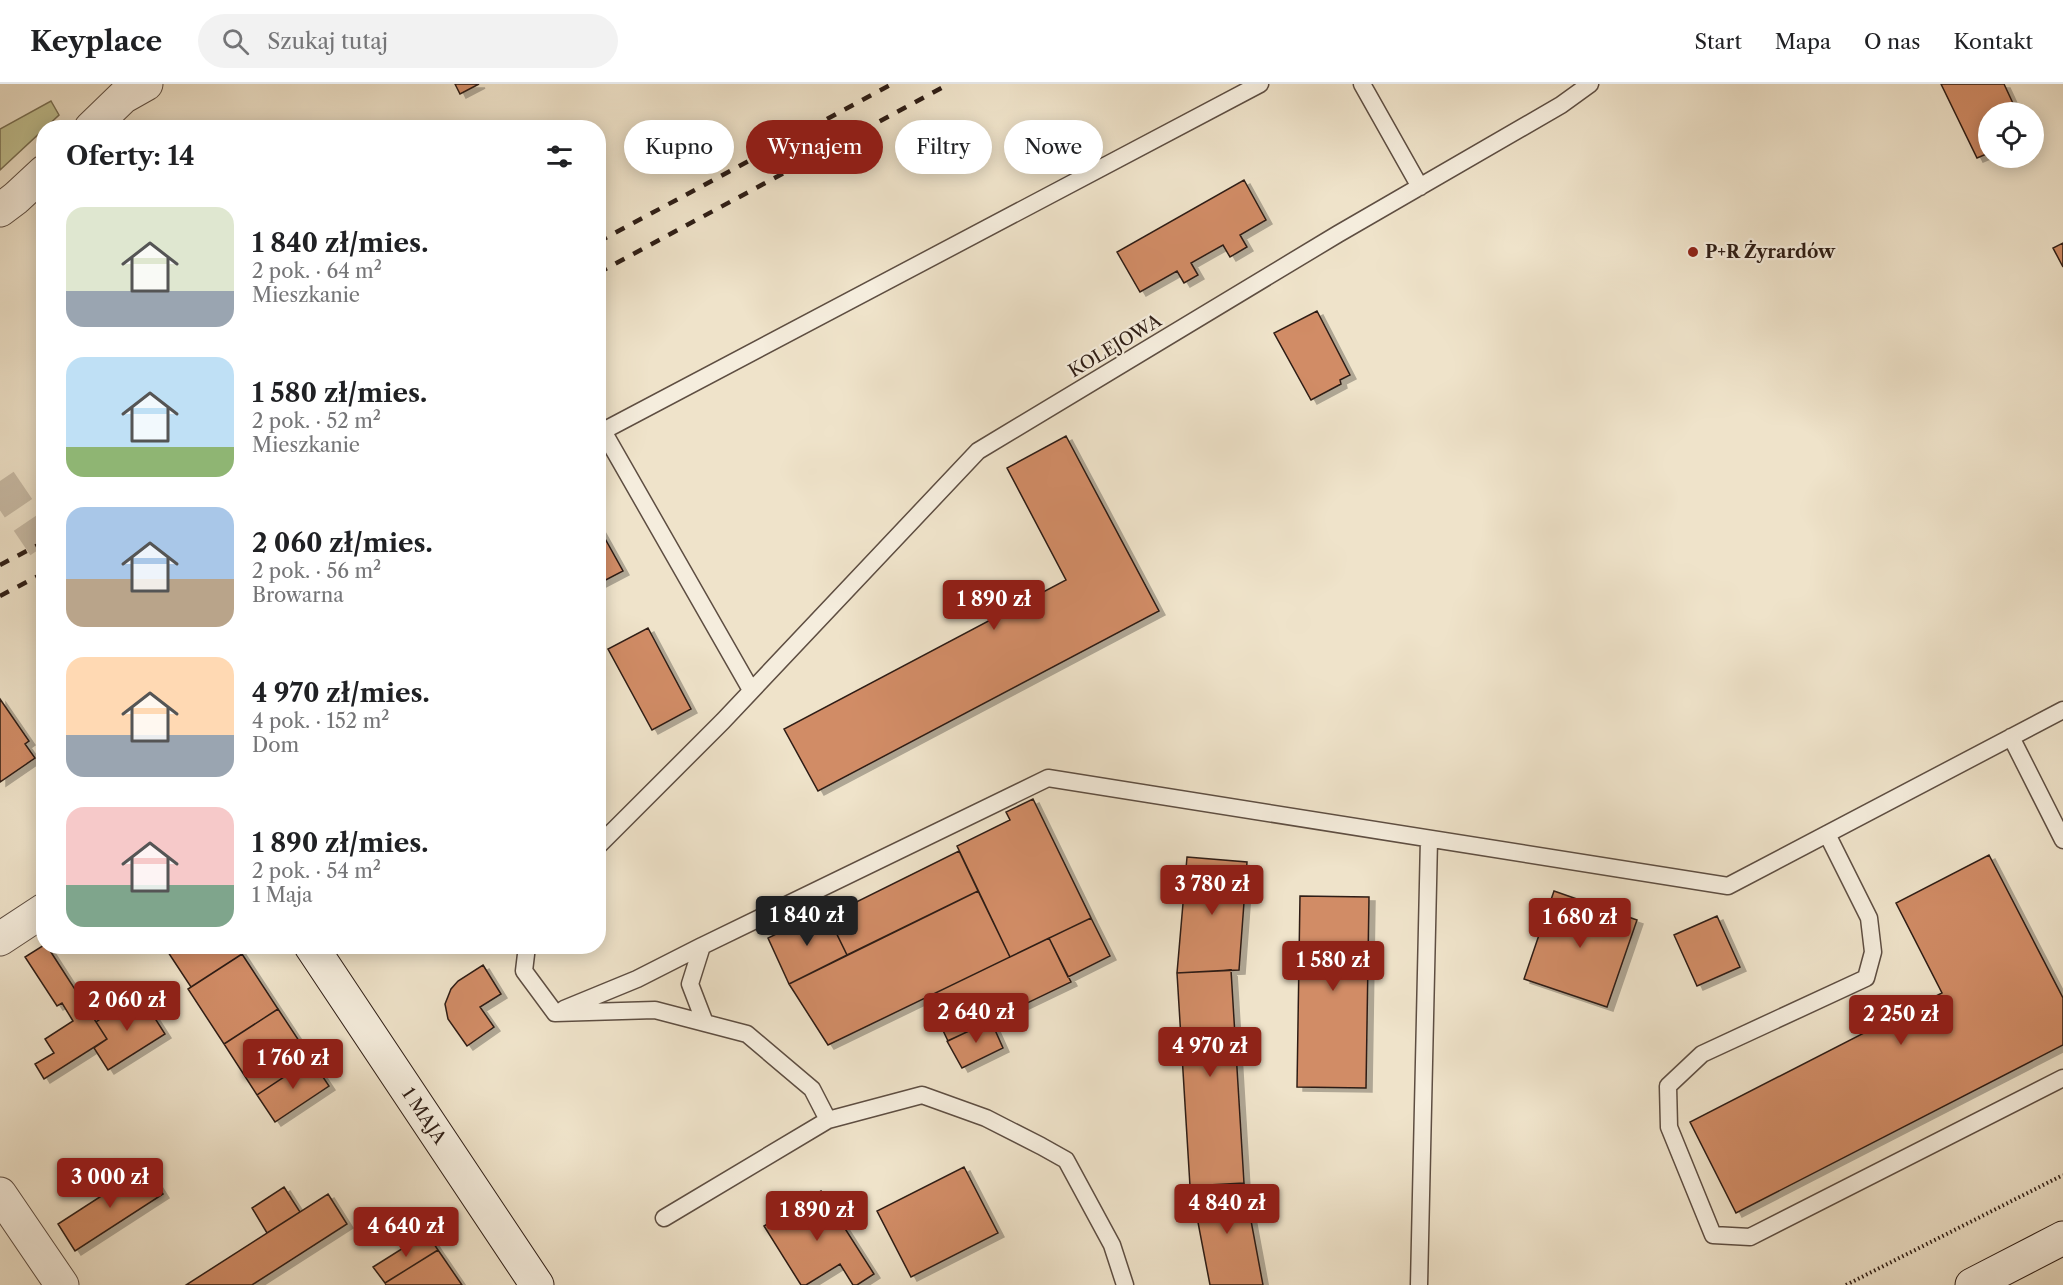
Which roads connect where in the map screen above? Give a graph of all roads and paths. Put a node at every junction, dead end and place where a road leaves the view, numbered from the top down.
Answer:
1 (1260, 84) edge
2 (1362, 84) edge
3 (1590, 84) edge
4 (128, 88) edge
5 (98, 120) edge
6 (36, 179) edge
7 (1420, 187) junction
8 (0, 210) edge
9 (606, 429) edge
10 (606, 436) edge
11 (751, 690) junction
12 (2063, 710) edge
13 (2011, 737) junction
14 (1827, 834) junction
15 (606, 838) edge
16 (1429, 838) junction
17 (2063, 840) edge
18 (36, 915) edge
19 (0, 939) edge
20 (702, 946) junction
21 (316, 954) edge
22 (526, 954) edge
23 (555, 1013) junction
24 (705, 1023) junction
25 (2063, 1078) edge
26 (828, 1120) junction
27 (2063, 1175) edge
28 (0, 1194) edge
29 (664, 1218) dead end
30 (2063, 1238) edge
31 (62, 1285) edge
32 (537, 1285) edge
33 (1125, 1285) edge
34 (1419, 1285) edge
35 (1846, 1285) edge
36 (1972, 1285) edge

1 - 9 lane
2 - 7 lane
3 - 7 lane, KOLEJOWA
4 - 5 street
6 - 8 street
7 - 11 lane, KOLEJOWA
10 - 11 lane
11 - 15 lane, KOLEJOWA
12 - 13 lane
13 - 14 lane
13 - 17 lane
14 - 16 lane
14 - 25 lane
16 - 20 lane
16 - 34 lane
18 - 19 street
20 - 23 lane
20 - 24 lane
21 - 32 street, 1 MAJA
22 - 23 lane
23 - 24 lane
24 - 26 lane
26 - 29 lane
26 - 33 lane
27 - 35 path
28 - 31 street
30 - 36 street

